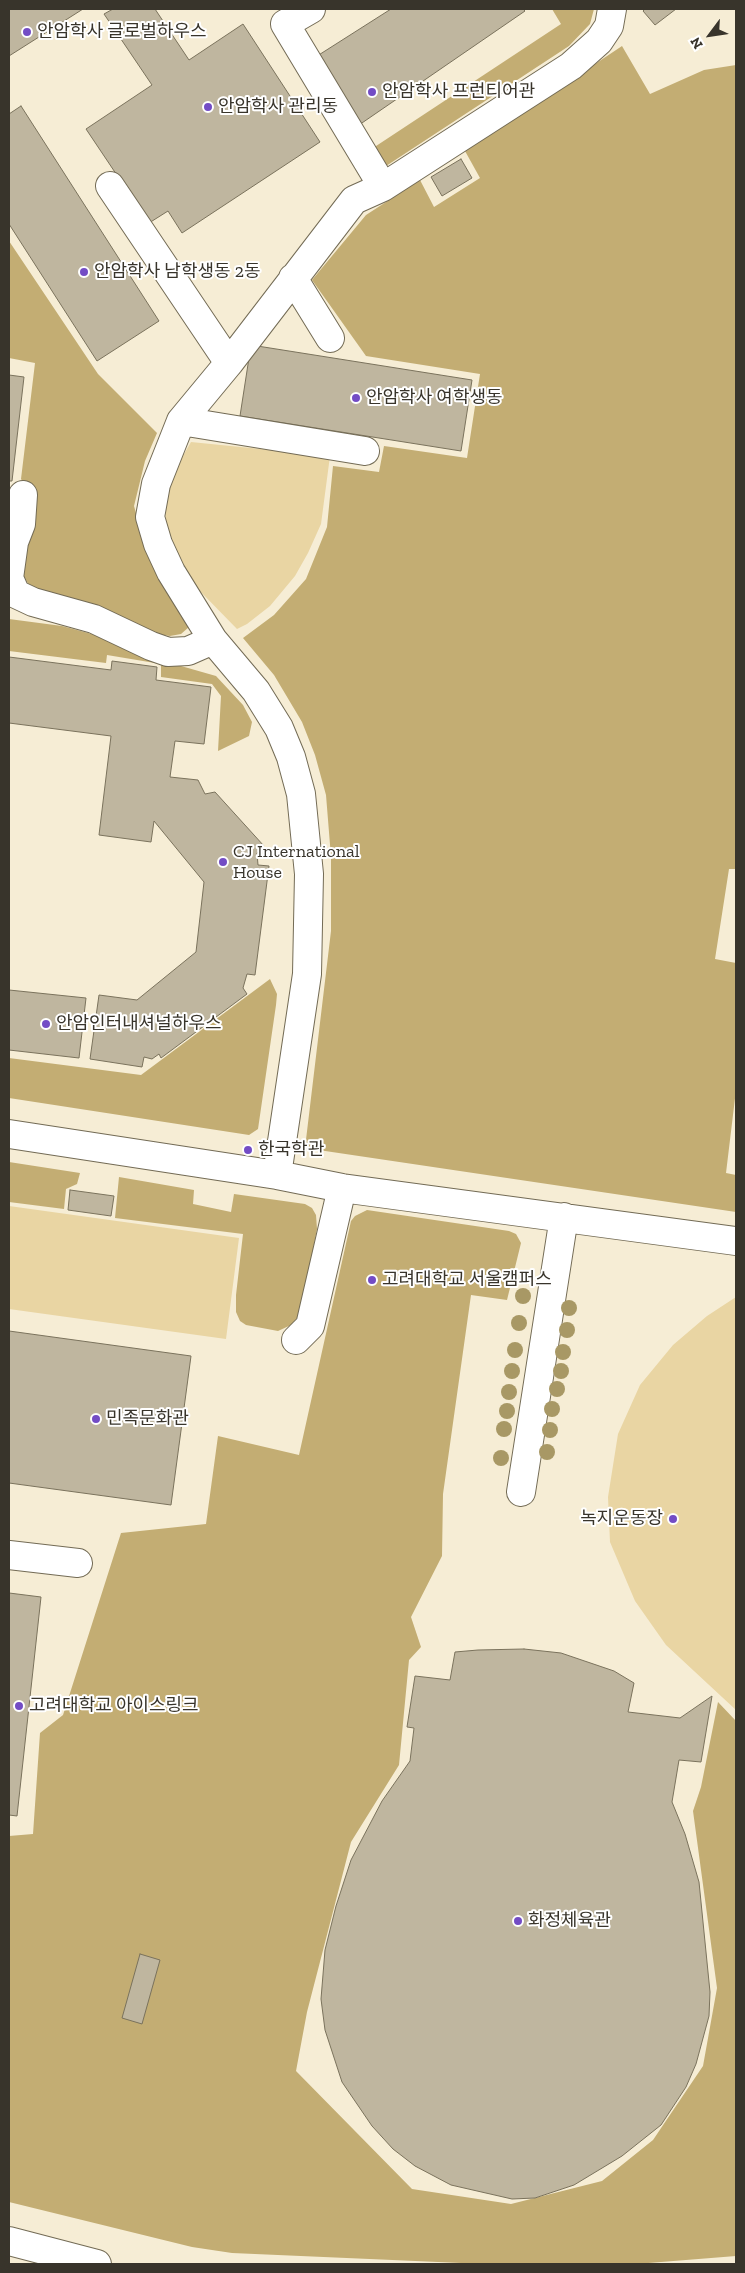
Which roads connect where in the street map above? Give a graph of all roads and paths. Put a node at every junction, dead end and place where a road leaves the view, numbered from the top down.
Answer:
1 (311, 9) edge
2 (612, 9) edge
3 (110, 186) dead end
4 (383, 187) junction
5 (293, 278) junction
6 (330, 338) dead end
7 (229, 363) junction
8 (181, 421) junction
9 (365, 451) dead end
10 (23, 496) dead end
11 (213, 640) junction
12 (9, 1134) edge
13 (277, 1175) junction
14 (342, 1188) junction
15 (564, 1217) junction
16 (736, 1241) edge
17 (296, 1340) dead end
18 (520, 1492) dead end
19 (9, 1555) edge
20 (78, 1563) dead end
21 (9, 2241) edge
22 (97, 2264) edge

1 - 4 street
2 - 4 street
3 - 7 street
4 - 5 street
5 - 6 street
5 - 7 street
7 - 8 street
8 - 9 street
8 - 11 street
10 - 11 street
11 - 13 street
12 - 13 street
13 - 14 street
14 - 15 street
14 - 17 street
15 - 16 street
15 - 18 street
19 - 20 street
21 - 22 street

